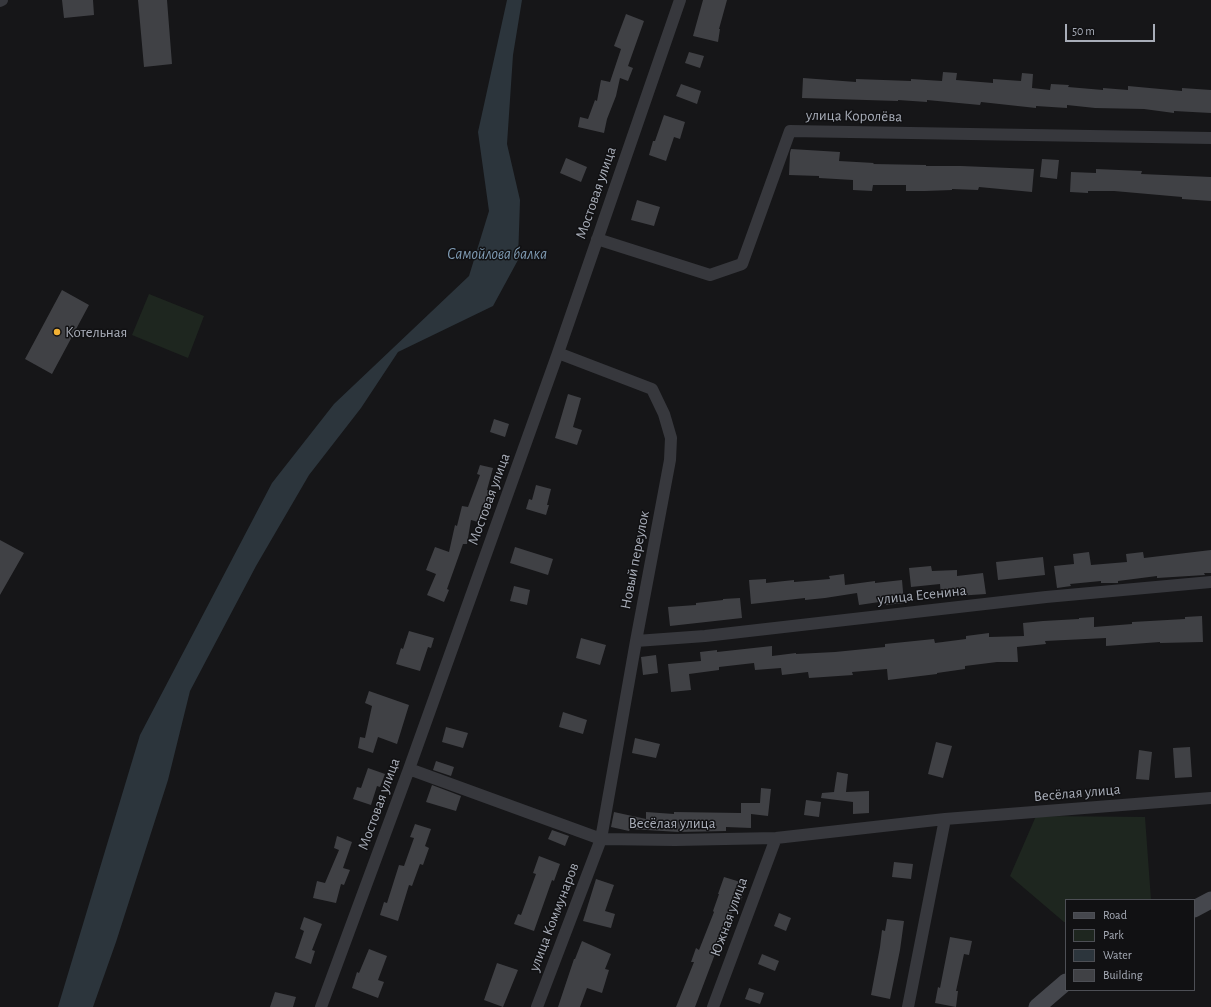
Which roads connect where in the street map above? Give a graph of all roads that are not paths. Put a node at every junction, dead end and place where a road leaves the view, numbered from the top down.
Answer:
1 (680, 0) edge
2 (1211, 138) edge
3 (596, 239) junction
4 (558, 353) junction
5 (1211, 582) edge
6 (636, 641) junction
7 (409, 769) junction
8 (1211, 798) edge
9 (945, 819) junction
10 (776, 838) junction
11 (601, 839) junction
12 (1211, 900) edge
13 (1195, 908) edge
14 (1065, 983) edge
15 (321, 1007) edge
16 (537, 1007) edge
17 (713, 1007) edge
18 (908, 1007) edge
19 (1037, 1007) edge

1 - 3 street, Мостовая улица
2 - 3 street, улица Королёва
3 - 4 street, Мостовая улица
4 - 6 street, Новый переулок
4 - 7 street, Мостовая улица
5 - 6 street, улица Есенина
6 - 11 street, Новый переулок
7 - 11 street, Весёлая улица
7 - 15 street, Мостовая улица
8 - 9 street, Весёлая улица
9 - 10 street, Весёлая улица
9 - 18 street
10 - 11 street, Весёлая улица
10 - 17 street, Южная улица
11 - 16 street, улица Коммунаров
12 - 13 street
14 - 19 street

